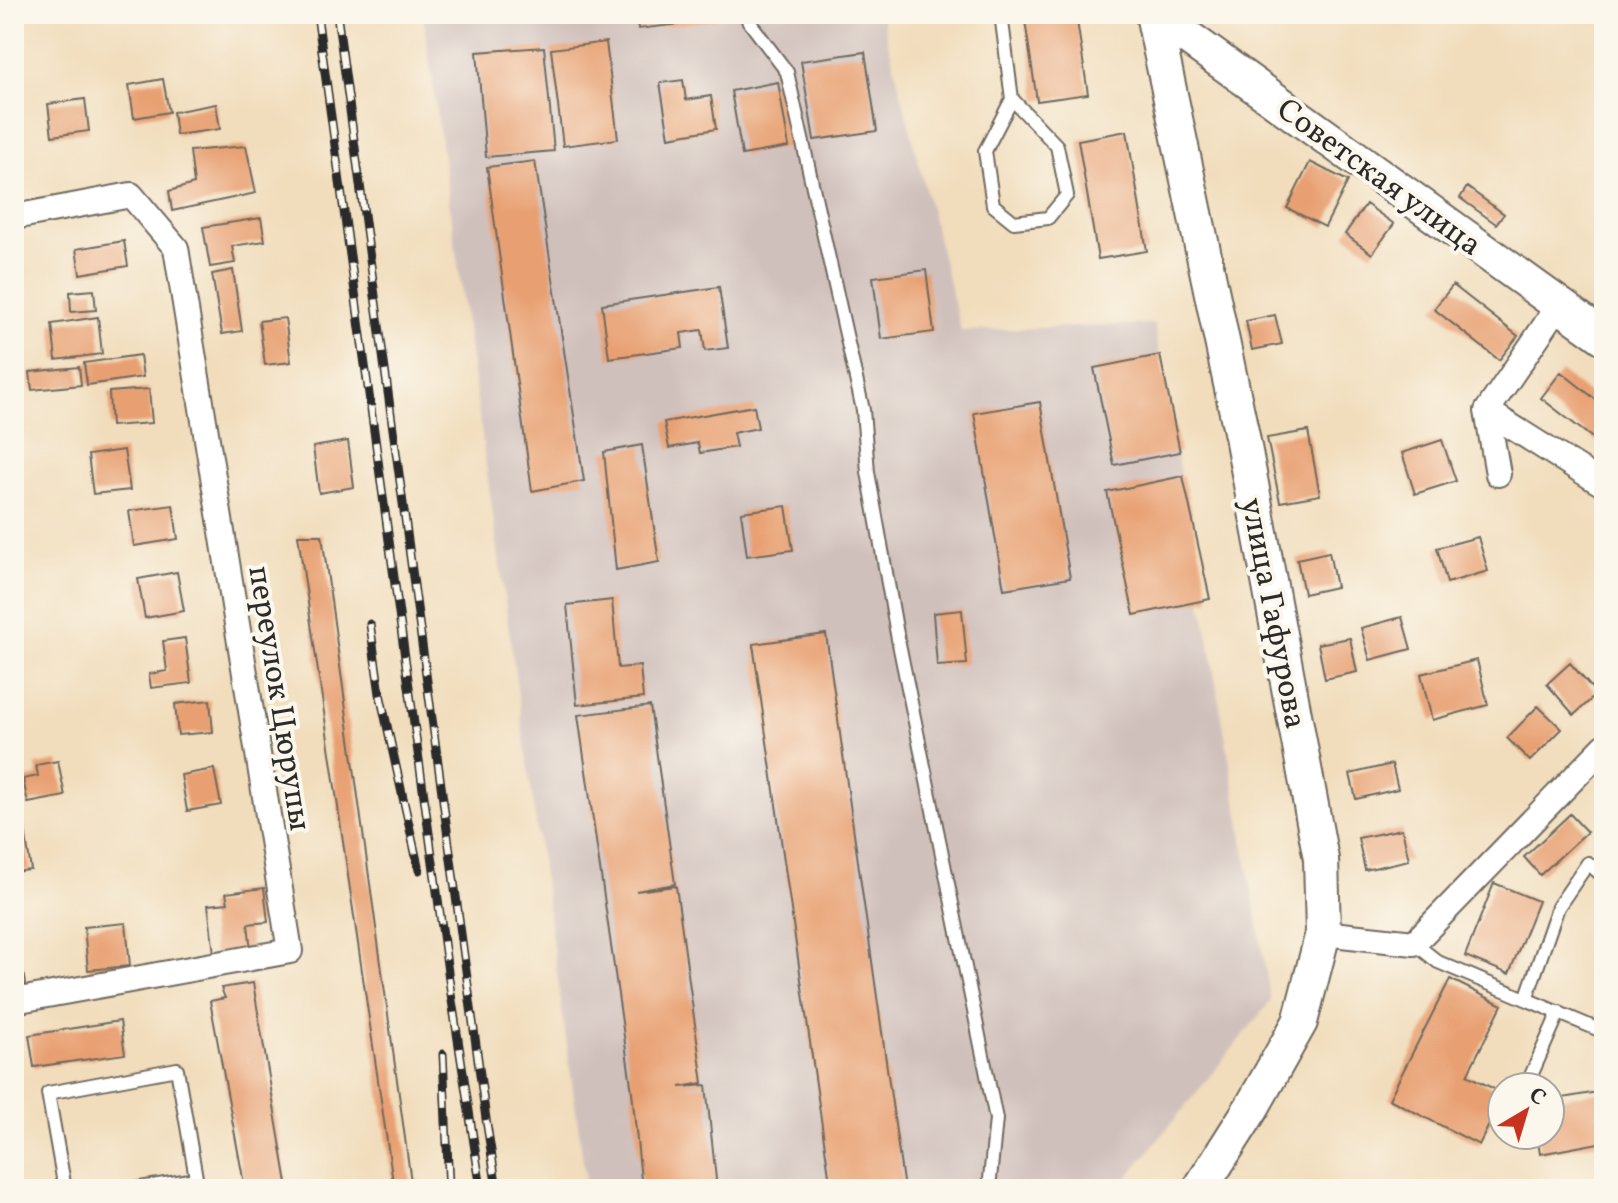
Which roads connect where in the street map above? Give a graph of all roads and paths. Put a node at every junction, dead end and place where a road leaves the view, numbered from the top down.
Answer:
1 (748, 14) edge
2 (1001, 14) edge
3 (1154, 14) edge
4 (1012, 99) junction
5 (14, 217) edge
6 (1559, 305) junction
7 (1604, 337) edge
8 (1487, 411) junction
9 (1498, 474) dead end
10 (1604, 485) edge
11 (1604, 747) edge
12 (1604, 877) edge
13 (1323, 933) junction
14 (1414, 943) junction
15 (1526, 999) junction
16 (14, 1001) edge
17 (1559, 1012) junction
18 (1604, 1032) edge
19 (1533, 1071) edge
20 (197, 1184) edge
21 (1209, 1185) edge
22 (65, 1189) edge
23 (134, 1189) edge
24 (989, 1189) edge

1 - 24 lane
2 - 4 lane
3 - 6 main road, Советская улица
3 - 13 main road, улица Гафурова
4 - 4 lane
5 - 16 street, переулок Цюрупы
6 - 7 main road, Советская улица
6 - 8 street
8 - 9 street
8 - 10 street
11 - 14 street
12 - 15 lane
13 - 14 street
13 - 21 main road, улица Гафурова
14 - 15 lane
15 - 17 lane
17 - 18 lane
17 - 19 lane
20 - 22 lane
20 - 23 lane

